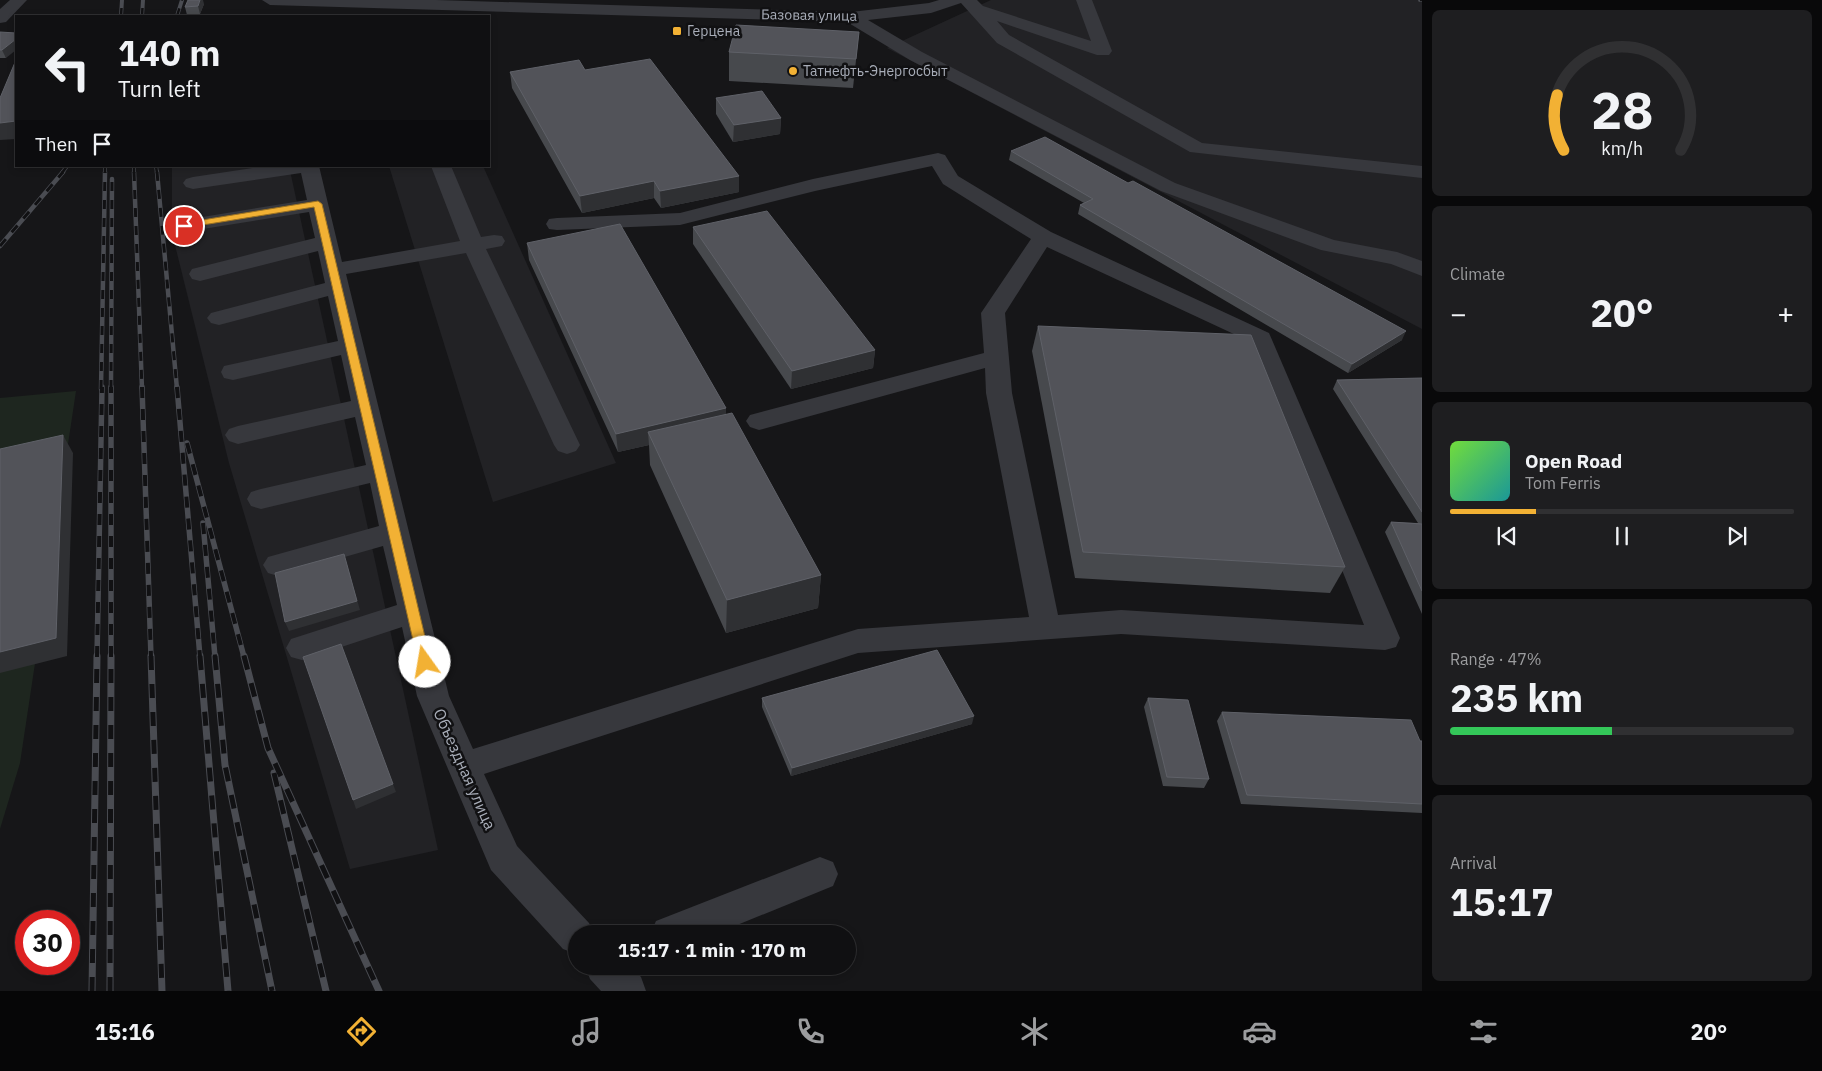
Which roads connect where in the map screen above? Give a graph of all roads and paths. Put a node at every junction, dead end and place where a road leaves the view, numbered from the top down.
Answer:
1 (20, 0) edge
2 (270, 0) edge
3 (955, 0) edge
4 (1084, 0) edge
5 (622, 5) edge
6 (972, 5) edge
7 (665, 6) edge
8 (692, 6) edge
9 (2, 14) edge
10 (274, 15) edge
11 (852, 18) junction
12 (302, 167) edge
13 (309, 167) edge
14 (442, 167) edge
15 (1422, 172) edge
16 (192, 184) dead end
17 (318, 204) junction
18 (557, 224) dead end
19 (184, 226) dead end
20 (1043, 237) junction
21 (327, 242) junction
22 (483, 243) junction
23 (1422, 269) edge
24 (200, 274) dead end
25 (335, 278) junction
26 (219, 318) dead end
27 (351, 345) junction
28 (996, 357) junction
29 (232, 372) dead end
30 (365, 406) junction
31 (759, 421) dead end
32 (238, 435) dead end
33 (567, 444) dead end
34 (380, 471) junction
35 (262, 499) dead end
36 (395, 532) junction
37 (278, 565) dead end
38 (413, 611) junction
39 (1046, 628) junction
40 (302, 648) dead end
41 (464, 766) junction
42 (820, 874) dead end
43 (692, 925) edge
44 (568, 927) edge
45 (612, 975) edge
46 (627, 991) edge

1 - 9 street
2 - 5 street, Базовая улица
2 - 10 street
3 - 11 street, Базовая улица
4 - 6 street
5 - 7 street, Базовая улица
6 - 15 street
7 - 8 street, Базовая улица
8 - 11 street, Базовая улица
11 - 23 street
12 - 16 street
13 - 17 street, Объездная улица
14 - 22 street
17 - 19 street
17 - 21 street, Объездная улица
18 - 20 street
20 - 28 street
20 - 39 street
21 - 24 street
21 - 25 street, Объездная улица
22 - 25 street
22 - 33 street
25 - 26 street
25 - 27 street, Объездная улица
27 - 29 street
27 - 30 street, Объездная улица
28 - 31 street
28 - 39 street
30 - 32 street
30 - 34 street, Объездная улица
34 - 35 street
34 - 36 street, Объездная улица
36 - 37 street
36 - 38 street, Объездная улица
38 - 40 street
38 - 41 street, Объездная улица
39 - 41 street
41 - 44 street, Объездная улица
42 - 43 street
45 - 46 street

